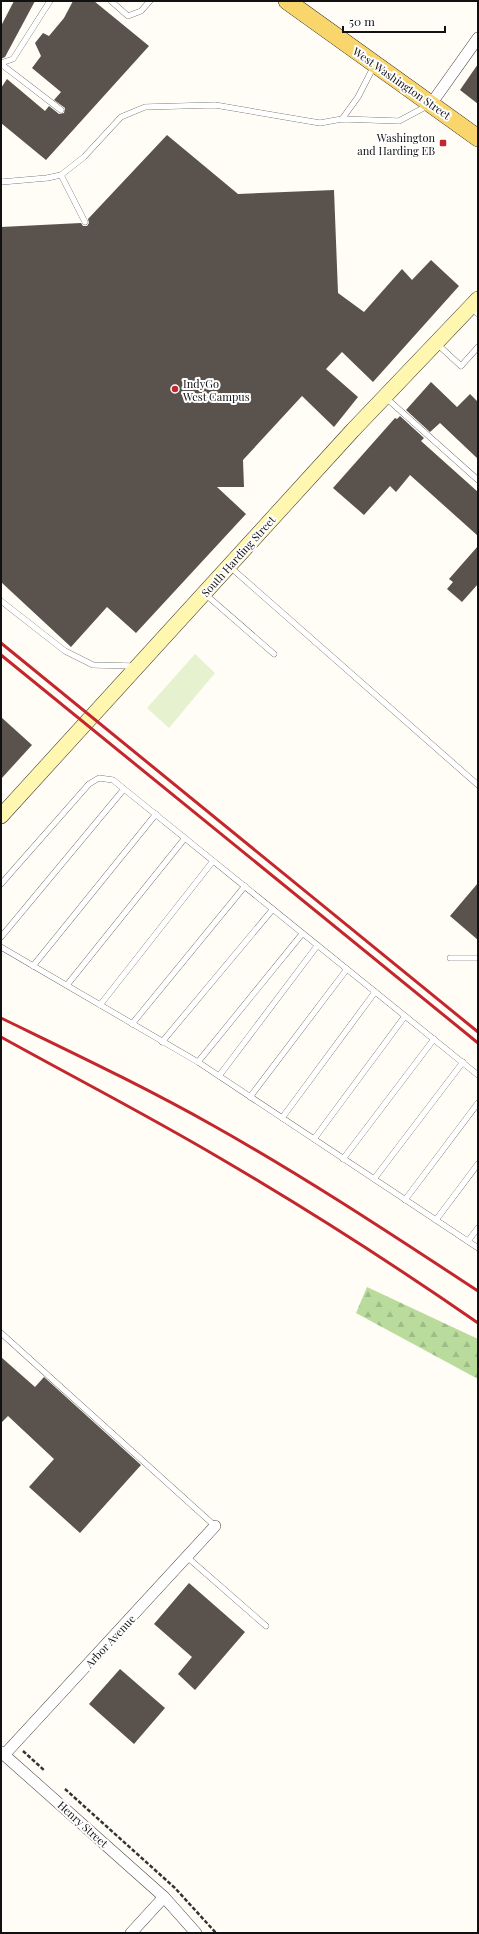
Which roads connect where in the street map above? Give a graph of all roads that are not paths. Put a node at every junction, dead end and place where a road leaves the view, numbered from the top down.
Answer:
1 (50, 1) edge
2 (111, 1) edge
3 (150, 1) edge
4 (287, 1) edge
5 (478, 38) edge
6 (1, 63) edge
7 (375, 64) junction
8 (431, 104) junction
9 (61, 110) dead end
10 (342, 119) junction
11 (478, 138) edge
12 (61, 175) junction
13 (1, 182) edge
14 (85, 222) dead end
15 (475, 306) edge
16 (436, 343) junction
17 (478, 348) edge
18 (385, 397) junction
19 (478, 480) edge
20 (229, 566) junction
21 (204, 594) junction
22 (1, 601) edge
23 (274, 654) dead end
24 (138, 666) junction
25 (478, 785) edge
26 (124, 789) junction
27 (156, 814) junction
28 (1, 816) edge
29 (185, 838) junction
30 (213, 861) junction
31 (1, 884) edge
32 (245, 886) junction
33 (273, 909) junction
34 (302, 934) junction
35 (1, 937) edge
36 (317, 946) junction
37 (1, 947) edge
38 (450, 958) dead end
39 (478, 958) edge
40 (33, 966) junction
41 (346, 969) junction
42 (67, 986) junction
43 (375, 992) junction
44 (100, 1005) junction
45 (404, 1016) junction
46 (132, 1024) junction
47 (434, 1039) junction
48 (162, 1042) junction
49 (198, 1062) junction
50 (463, 1062) junction
51 (478, 1074) edge
52 (219, 1076) junction
53 (250, 1097) junction
54 (478, 1103) edge
55 (282, 1118) junction
56 (314, 1139) junction
57 (343, 1159) junction
58 (478, 1164) edge
59 (374, 1179) junction
60 (406, 1200) junction
61 (436, 1220) junction
62 (478, 1228) edge
63 (468, 1241) junction
64 (478, 1248) edge
65 (1, 1333) edge
66 (215, 1526) joint
67 (187, 1557) junction
68 (266, 1626) dead end
69 (3, 1753) edge
70 (164, 1897) junction
71 (131, 1933) edge
72 (196, 1933) edge

1 - 6 lane
2 - 3 lane
4 - 7 main road, West Washington Street
5 - 8 street
6 - 9 lane
7 - 8 main road, West Washington Street
7 - 10 lane
8 - 10 lane
8 - 11 main road, West Washington Street
10 - 12 lane
12 - 13 lane
12 - 14 lane
15 - 16 street, South Harding Street
16 - 17 lane
16 - 18 street, South Harding Street
18 - 19 lane
18 - 20 street, South Harding Street
20 - 21 street, South Harding Street
20 - 25 lane
21 - 23 lane
21 - 24 street, South Harding Street
22 - 24 lane
24 - 28 street, South Harding Street
26 - 27 lane
26 - 31 lane
26 - 35 lane
27 - 29 lane
27 - 40 lane
29 - 30 lane
29 - 42 lane
30 - 32 lane
30 - 44 lane
32 - 33 lane
32 - 46 lane
33 - 34 lane
33 - 48 lane
34 - 36 lane
34 - 49 lane
36 - 41 lane
36 - 52 lane
37 - 40 lane
38 - 39 lane
40 - 42 lane
41 - 43 lane
41 - 53 lane
42 - 44 lane
43 - 45 lane
43 - 55 lane
44 - 46 lane
45 - 47 lane
45 - 56 lane
46 - 48 lane
47 - 50 lane
47 - 57 lane
48 - 49 lane
49 - 52 lane
50 - 51 lane
50 - 59 lane
52 - 53 lane
53 - 55 lane
54 - 60 lane
55 - 56 lane
56 - 57 lane
57 - 59 lane
58 - 61 lane
59 - 60 lane
60 - 61 lane
61 - 63 lane
62 - 63 lane
63 - 64 lane
65 - 66 lane
66 - 67 street, Arbor Avenue
67 - 68 lane
67 - 69 street, Arbor Avenue
69 - 70 street, Henry Street
70 - 71 street
70 - 72 street, Henry Street

